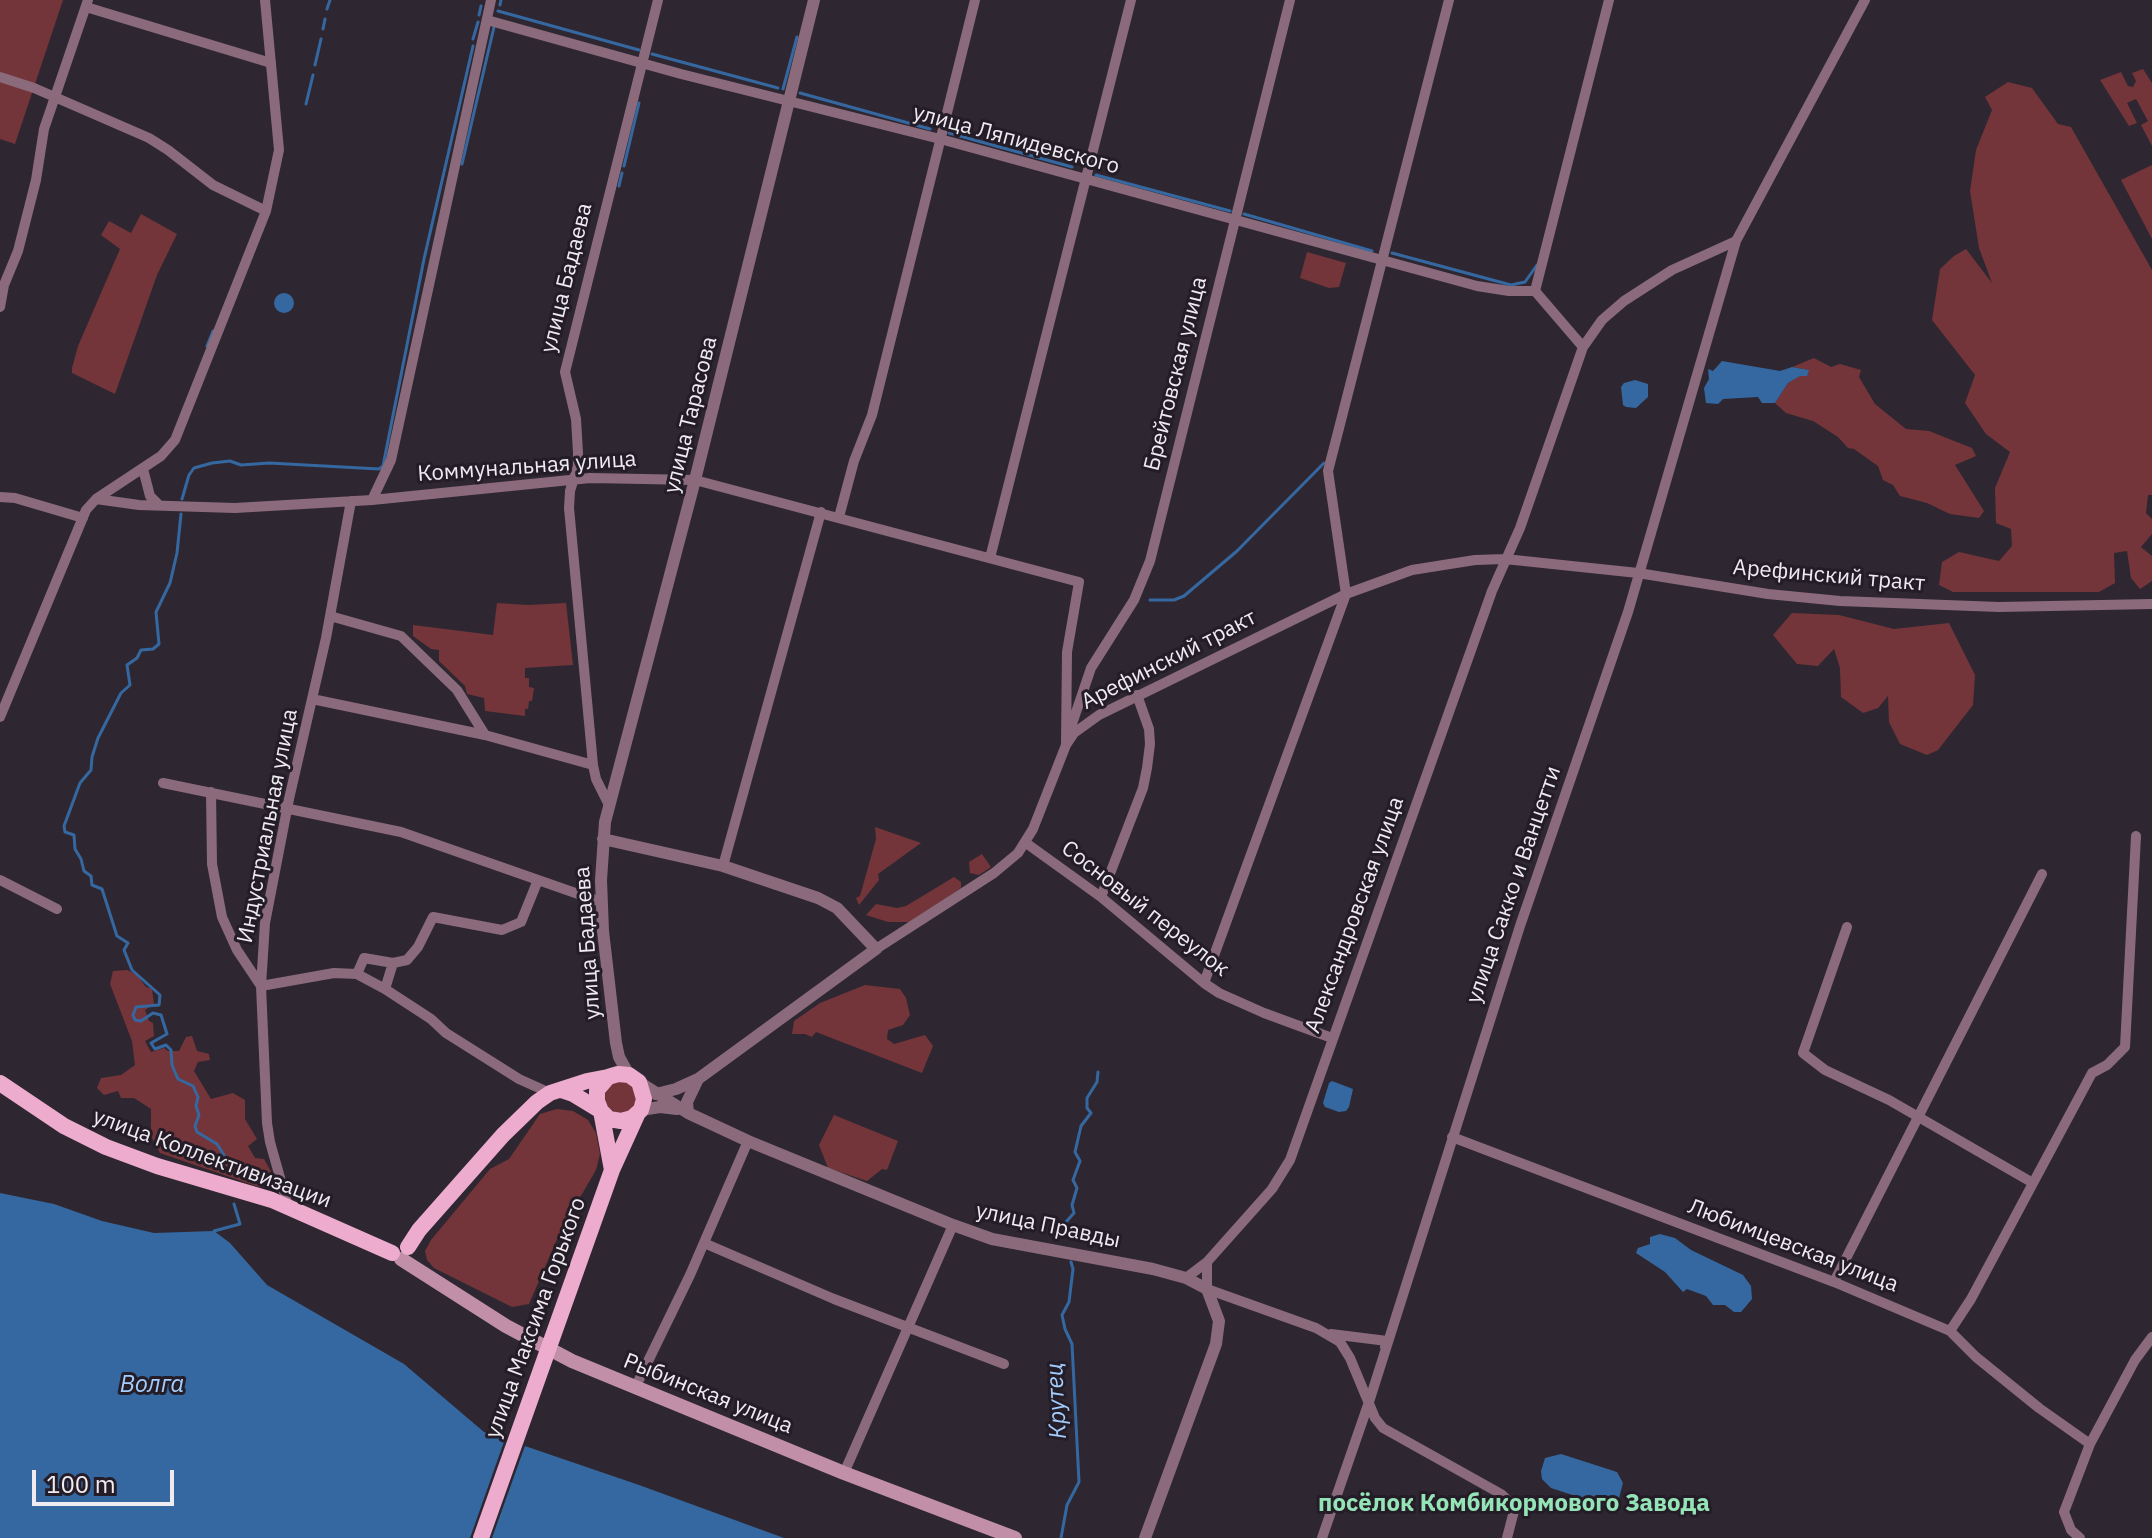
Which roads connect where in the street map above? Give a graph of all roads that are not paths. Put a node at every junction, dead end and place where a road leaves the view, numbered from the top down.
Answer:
1 (265, 0) edge
2 (491, 0) edge
3 (658, 0) edge
4 (814, 0) edge
5 (975, 0) edge
6 (1131, 0) edge
7 (1290, 0) edge
8 (1449, 0) edge
9 (1609, 0) edge
10 (1865, 0) edge
11 (87, 4) edge
12 (487, 20) junction
13 (642, 62) junction
14 (271, 63) junction
15 (0, 77) edge
16 (54, 98) junction
17 (790, 103) junction
18 (940, 139) junction
19 (1085, 179) junction
20 (266, 211) junction
21 (1234, 221) junction
22 (1736, 241) junction
23 (1384, 261) junction
24 (1535, 291) junction
25 (0, 307) edge
26 (1583, 347) junction
27 (143, 469) junction
28 (575, 479) junction
29 (695, 480) junction
30 (0, 497) edge
31 (96, 499) junction
32 (372, 500) junction
33 (351, 501) junction
34 (158, 504) junction
35 (821, 512) junction
36 (839, 517) junction
37 (83, 518) junction
38 (990, 558) junction
39 (1505, 559) junction
40 (1638, 573) junction
41 (1346, 594) junction
42 (2152, 604) edge
43 (330, 616) junction
44 (1137, 695) junction
45 (312, 699) junction
46 (0, 717) edge
47 (485, 735) junction
48 (1066, 745) junction
49 (593, 765) junction
50 (163, 783) dead end
51 (211, 792) junction
52 (609, 805) junction
53 (287, 807) junction
54 (2136, 836) dead end
55 (603, 839) junction
56 (1026, 843) junction
57 (723, 866) junction
58 (2042, 874) dead end
59 (0, 880) edge
60 (538, 880) junction
61 (1101, 897) junction
62 (601, 902) junction
63 (57, 909) dead end
64 (1847, 927) dead end
65 (876, 949) junction
66 (393, 963) junction
67 (357, 974) junction
68 (1204, 983) junction
69 (261, 986) junction
70 (385, 989) junction
71 (1332, 1038) junction
72 (622, 1077) junction
73 (698, 1079) junction
74 (0, 1083) edge
75 (556, 1091) junction
76 (656, 1094) junction
77 (601, 1111) junction
78 (639, 1112) junction
79 (688, 1113) junction
80 (1918, 1117) junction
81 (1452, 1137) junction
82 (748, 1141) junction
83 (612, 1170) junction
84 (2033, 1183) junction
85 (288, 1206) junction
86 (953, 1225) junction
87 (704, 1243) junction
88 (399, 1249) junction
89 (1207, 1262) junction
90 (1186, 1278) junction
91 (1834, 1282) junction
92 (1207, 1289) junction
93 (909, 1327) junction
94 (1950, 1331) junction
95 (1331, 1334) junction
96 (2152, 1337) edge
97 (1387, 1341) junction
98 (1004, 1364) dead end
99 (635, 1388) junction
100 (1369, 1402) junction
101 (2090, 1444) junction
102 (844, 1473) junction
103 (481, 1538) edge
104 (1015, 1538) edge
105 (1145, 1538) edge
106 (1322, 1538) edge
107 (1507, 1538) edge
108 (2080, 1538) edge

1 - 14 street
2 - 12 street
3 - 13 street, улица Бадаева
4 - 17 street, улица Тарасова
5 - 18 street
6 - 19 street
7 - 21 street, Брейтовская улица
8 - 23 street
9 - 24 street
10 - 22 street, улица Сакко и Ванцетти
11 - 14 street
11 - 16 street
12 - 13 street, улица Ляпидевского
12 - 32 street
13 - 17 street, улица Ляпидевского
13 - 28 street, улица Бадаева
14 - 20 street
15 - 16 street
16 - 20 street
16 - 25 street
17 - 18 street, улица Ляпидевского
17 - 29 street, улица Тарасова
18 - 19 street, улица Ляпидевского
18 - 36 street
19 - 21 street, улица Ляпидевского
19 - 38 street
20 - 27 street
21 - 23 street, улица Ляпидевского
21 - 48 street, Брейтовская улица
22 - 26 street
22 - 40 street, улица Сакко и Ванцетти
23 - 24 street, улица Ляпидевского
23 - 41 street
24 - 26 street
26 - 39 street
27 - 31 street
27 - 34 street
28 - 29 street, Коммунальная улица
28 - 32 street, Коммунальная улица
28 - 49 street, улица Бадаева
29 - 35 street, Коммунальная улица
29 - 52 street, улица Тарасова
30 - 37 street
31 - 34 street, Коммунальная улица
31 - 37 street
32 - 33 street, Коммунальная улица
33 - 34 street, Коммунальная улица
33 - 43 street, Индустриальная улица
35 - 36 street, Коммунальная улица
35 - 57 street
36 - 38 street, Коммунальная улица
37 - 46 street
38 - 48 street, Коммунальная улица
39 - 40 street, Арефинский тракт
39 - 41 street, Арефинский тракт
39 - 71 street, Александровская улица
40 - 42 street, Арефинский тракт
40 - 81 street, улица Сакко и Ванцетти
41 - 44 street, Арефинский тракт
41 - 68 street
43 - 45 street, Индустриальная улица
43 - 47 street
44 - 48 street, Арефинский тракт
44 - 61 street
45 - 47 street
45 - 53 street, Индустриальная улица
47 - 49 street
48 - 56 street, Арефинский тракт
49 - 52 street, улица Бадаева
50 - 51 street
51 - 53 street
51 - 69 street
52 - 55 street, улица Тарасова
53 - 60 street
53 - 69 street, Индустриальная улица
54 - 84 street
55 - 57 street
55 - 62 street, улица Бадаева
56 - 61 street, Сосновый переулок
56 - 65 street, Арефинский тракт
57 - 65 street
58 - 80 street
59 - 63 street
60 - 62 street
60 - 66 street
61 - 68 street, Сосновый переулок
62 - 72 street, улица Бадаева
64 - 80 street
65 - 73 street, Арефинский тракт
66 - 67 street
66 - 70 street
67 - 69 street
67 - 70 street
68 - 71 street, Сосновый переулок
69 - 85 street, Индустриальная улица
70 - 75 street
71 - 89 street, Александровская улица
72 - 75 main road
72 - 76 street, улица Правды
72 - 77 main road
72 - 78 main road
73 - 76 street, Арефинский тракт
73 - 79 street
74 - 85 main road, улица Коллективизации
75 - 77 main road
75 - 88 main road
76 - 79 street, улица Правды
77 - 78 main road
77 - 83 main road
78 - 79 street, улица Правды
78 - 83 main road
79 - 82 street, улица Правды
80 - 84 street
80 - 91 street
81 - 91 street, Любимцевская улица
81 - 97 street, улица Сакко и Ванцетти
82 - 86 street, улица Правды
82 - 87 street
83 - 103 main road, улица Максима Горького
84 - 94 street
85 - 88 main road, улица Коллективизации
86 - 90 street, улица Правды
86 - 93 street
87 - 93 street
87 - 99 street
88 - 99 main road, Рыбинская улица
89 - 90 street, Александровская улица
89 - 92 street
90 - 92 street, улица Правды
91 - 94 street, Любимцевская улица
92 - 95 street, улица Правды
92 - 105 street
93 - 98 street
93 - 102 street
94 - 101 street, Любимцевская улица
95 - 97 street, улица Правды
95 - 100 street
96 - 101 street
97 - 100 street, улица Сакко и Ванцетти
99 - 102 main road, Рыбинская улица
100 - 106 street
100 - 107 street
101 - 108 street
102 - 104 main road, Рыбинская улица

